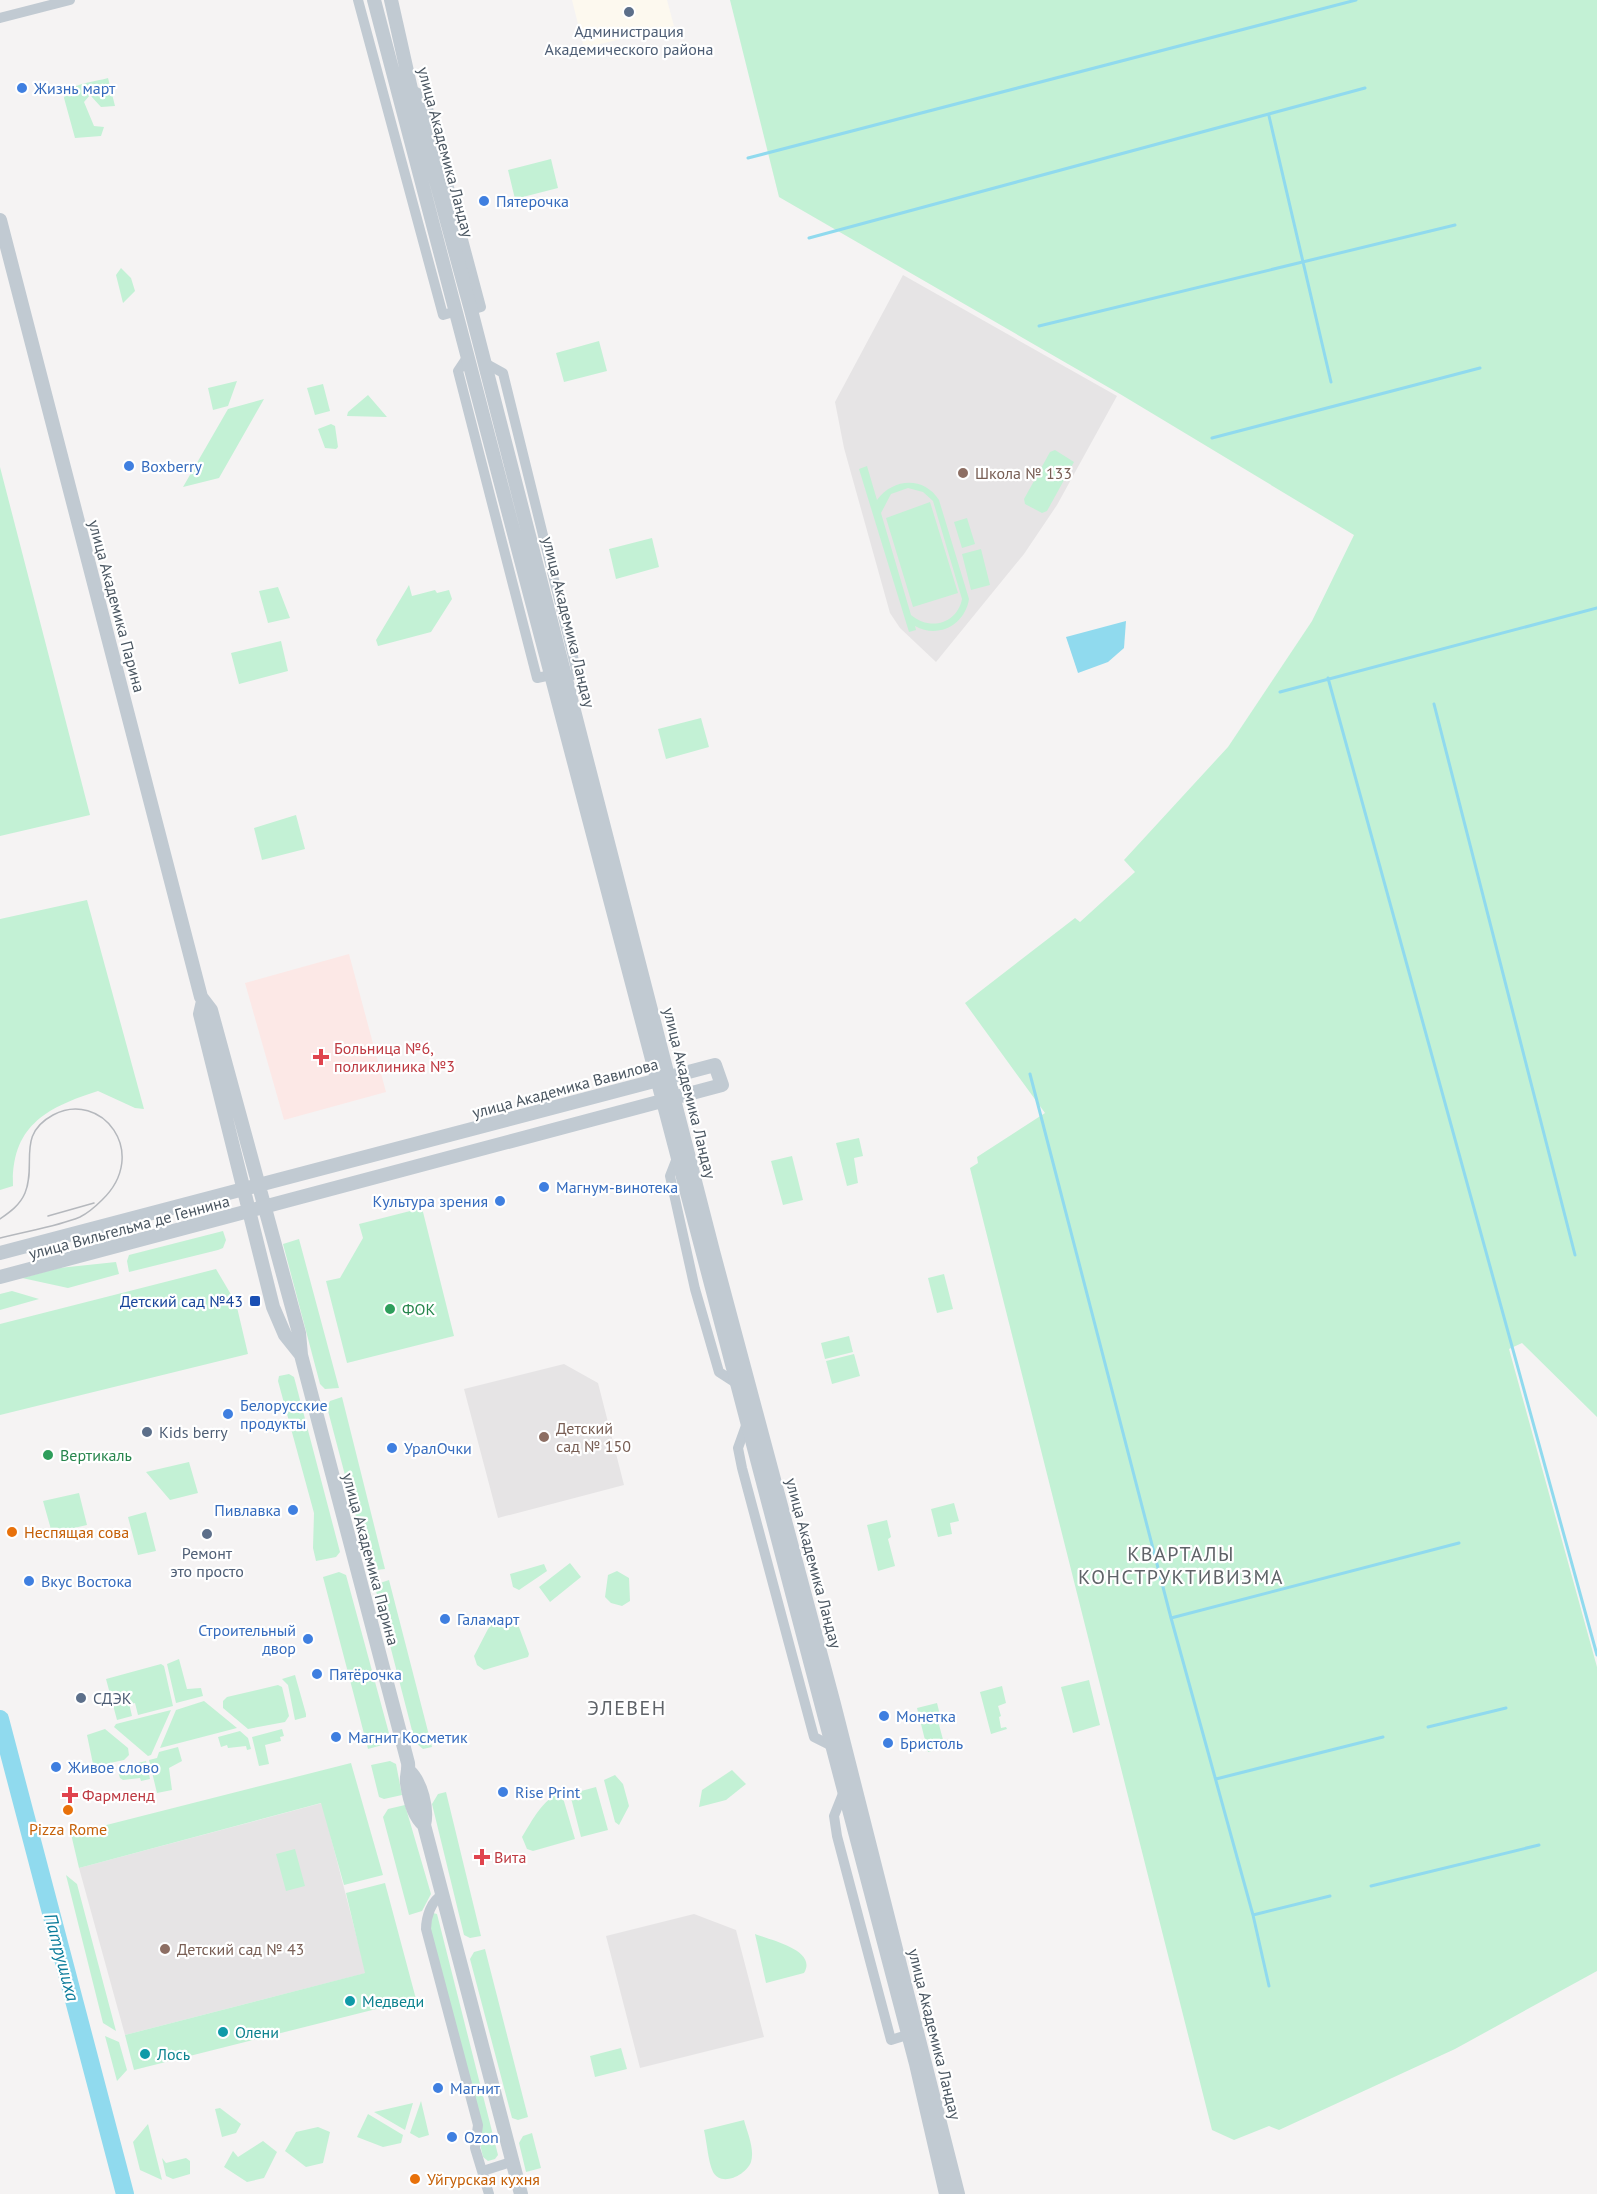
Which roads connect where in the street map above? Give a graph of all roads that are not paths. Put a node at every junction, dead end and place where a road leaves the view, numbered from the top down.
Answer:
1 (70, 0) edge
2 (358, 0) edge
3 (374, 0) edge
4 (391, 0) edge
5 (0, 18) edge
6 (411, 89) junction
7 (0, 220) edge
8 (476, 308) junction
9 (457, 311) junction
10 (203, 1001) junction
11 (663, 1079) junction
12 (668, 1100) junction
13 (260, 1186) junction
14 (244, 1190) junction
15 (266, 1209) junction
16 (249, 1212) junction
17 (0, 1253) edge
18 (0, 1277) edge
19 (301, 1355) junction
20 (442, 1896) junction
21 (511, 2162) junction
22 (483, 2171) junction
23 (518, 2192) edge
24 (489, 2194) edge
25 (946, 2194) edge
26 (958, 2194) edge

1 - 5 street
2 - 9 street
3 - 9 street, улица Академика Ландау
4 - 6 street, улица Академика Ландау
6 - 8 street, улица Академика Ландау
6 - 8 street
7 - 10 street, улица Академика Парина
8 - 11 street, улица Академика Ландау
9 - 11 street, улица Академика Ландау
10 - 13 street, улица Академика Парина
10 - 14 street, улица Академика Парина
11 - 12 street, улица Академика Ландау
11 - 12 street, улица Академика Вавилова
11 - 13 street, улица Академика Вавилова
12 - 15 street, улица Академика Вавилова
12 - 25 street, улица Академика Ландау
12 - 26 street, улица Академика Ландау
13 - 14 street, улица Вильгельма де Геннина
13 - 15 street, улица Академика Парина
14 - 16 street, улица Академика Парина
14 - 17 street, улица Вильгельма де Геннина
15 - 16 street, улица Вильгельма де Геннина
15 - 19 street, улица Академика Парина
16 - 18 street, улица Вильгельма де Геннина
16 - 19 street, улица Академика Парина
19 - 20 street, улица Академика Парина
20 - 21 street, улица Академика Парина
20 - 22 street
21 - 22 street
21 - 23 street, улица Академика Парина
22 - 24 street

